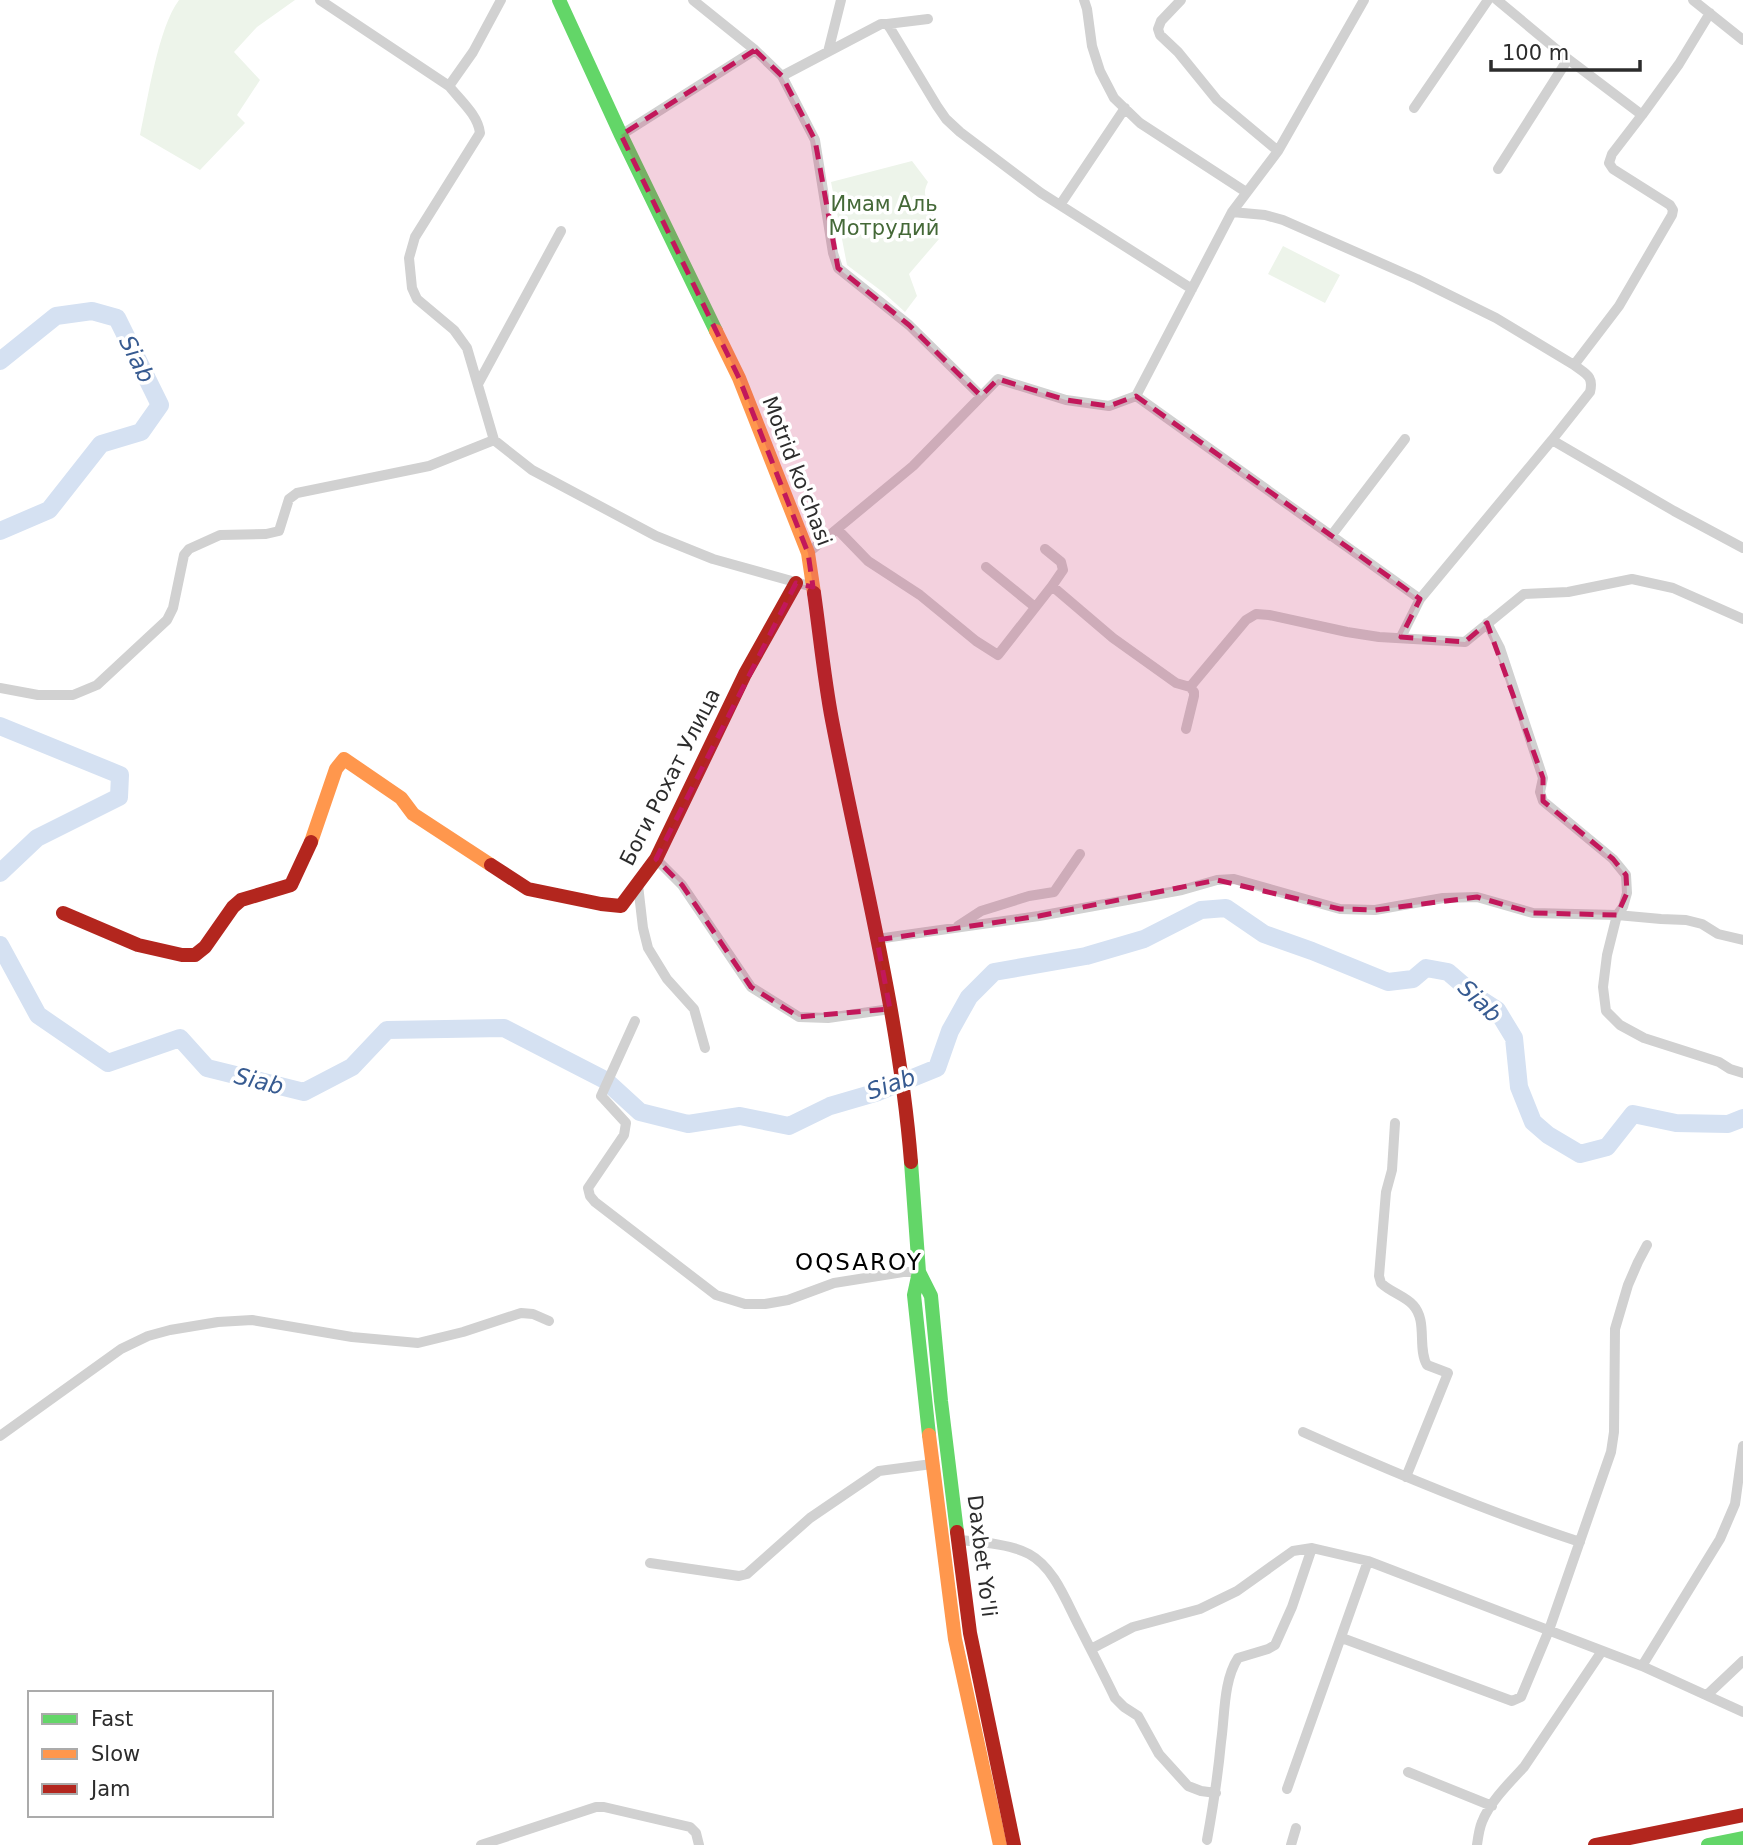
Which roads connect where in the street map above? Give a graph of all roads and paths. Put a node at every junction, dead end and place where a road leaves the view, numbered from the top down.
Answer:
1 (320, 0) edge
2 (501, 0) edge
3 (559, 0) edge
4 (841, 0) edge
5 (1084, 0) edge
6 (1181, 0) edge
7 (1364, 0) edge
8 (1488, 0) edge
9 (1497, 0) edge
10 (1693, 0) edge
11 (696, 1) edge
12 (1710, 13) junction
13 (928, 19) dead end
14 (887, 24) junction
15 (1743, 40) edge
16 (755, 50) junction
17 (828, 52) junction
18 (1568, 60) junction
19 (782, 76) junction
20 (449, 86) junction
21 (1125, 108) junction
22 (1414, 108) dead end
23 (1642, 115) junction
24 (621, 135) junction
25 (1278, 151) junction
26 (1498, 169) dead end
27 (1246, 192) junction
28 (1060, 205) junction
29 (1233, 212) junction
30 (561, 231) dead end
31 (1192, 289) junction
32 (1574, 365) junction
33 (478, 384) junction
34 (981, 396) junction
35 (1136, 396) junction
36 (1405, 439) dead end
37 (494, 440) junction
38 (1552, 440) junction
39 (837, 529) junction
40 (1332, 536) junction
41 (1743, 548) edge
42 (1045, 549) dead end
43 (808, 553) junction
44 (986, 567) dead end
45 (796, 583) junction
46 (1052, 586) junction
47 (813, 587) junction
48 (1420, 599) junction
49 (1035, 607) junction
50 (1743, 619) edge
51 (1487, 623) junction
52 (1401, 637) junction
53 (1190, 687) junction
54 (0, 688) edge
55 (1186, 729) dead end
56 (1080, 854) dead end
57 (656, 859) junction
58 (638, 885) junction
59 (63, 913) dead end
60 (1617, 915) junction
61 (954, 929) junction
62 (877, 939) junction
63 (1743, 940) edge
64 (890, 1009) junction
65 (635, 1021) dead end
66 (705, 1048) dead end
67 (1743, 1073) edge
68 (907, 1115) joint
69 (1395, 1123) dead end
70 (1647, 1245) dead end
71 (919, 1272) junction
72 (549, 1321) dead end
73 (1303, 1432) dead end
74 (0, 1436) edge
75 (1743, 1446) edge
76 (932, 1464) junction
77 (1406, 1477) junction
78 (1739, 1507) edge
79 (959, 1540) junction
80 (1580, 1542) junction
81 (1312, 1548) junction
82 (1368, 1560) junction
83 (650, 1563) dead end
84 (1549, 1630) junction
85 (1342, 1638) junction
86 (1091, 1649) junction
87 (1602, 1651) junction
88 (1743, 1661) edge
89 (1642, 1666) junction
90 (1707, 1695) junction
91 (1743, 1712) edge
92 (1408, 1772) dead end
93 (1287, 1789) dead end
94 (1216, 1793) junction
95 (1492, 1805) junction
96 (1743, 1815) edge
97 (1296, 1828) dead end
98 (1743, 1838) edge
99 (1207, 1839) dead end
100 (481, 1845) edge
101 (699, 1845) edge
102 (999, 1845) edge
103 (1014, 1845) edge
104 (1291, 1845) edge
105 (1477, 1845) edge
106 (1595, 1845) edge
107 (1708, 1845) edge

1 - 20 street
2 - 20 street
3 - 24 main road, Motrid ko'chasi
4 - 17 street
5 - 21 street
6 - 25 street
7 - 25 street
8 - 22 street
9 - 18 street
10 - 12 street
11 - 16 street
12 - 15 street
12 - 23 street
13 - 14 street
14 - 17 street
14 - 28 street
16 - 19 street
16 - 24 street
17 - 19 street
18 - 23 street
18 - 26 street
19 - 34 street
20 - 33 street
21 - 27 street
21 - 28 street
23 - 32 street
24 - 43 main road, Motrid ko'chasi
25 - 27 street
27 - 29 street
28 - 31 street
29 - 31 street
29 - 32 street
30 - 33 street
31 - 35 street
32 - 38 street
33 - 37 street
34 - 35 street
34 - 39 street
35 - 40 street
36 - 40 street
37 - 45 street
37 - 54 street
38 - 41 street
38 - 48 street
39 - 43 street
39 - 49 street
40 - 48 street
42 - 46 street
43 - 47 main road, Motrid ko'chasi
44 - 49 street
45 - 47 street
45 - 57 main road, Боги Рохат Улица
46 - 49 street
46 - 53 street
47 - 62 main road, Motrid ko'chasi
48 - 52 street
50 - 51 street
51 - 52 street
51 - 60 street
52 - 53 street
53 - 55 street
56 - 61 street
57 - 58 main road, Боги Рохат Улица
57 - 64 street
58 - 59 main road, Боги Рохат Улица
58 - 66 street
60 - 61 street
60 - 63 street
60 - 67 street
61 - 62 street
62 - 64 main road, Motrid ko'chasi
64 - 68 main road, Motrid ko'chasi
65 - 71 street
68 - 71 main road, Daxbet Yo'li
69 - 77 street
70 - 80 street
71 - 76 main road, Daxbet Yo'li
71 - 79 main road, Daxbet Yo'li
72 - 74 street
73 - 77 street
75 - 78 street
76 - 83 street
76 - 102 main road, Daxbet Yo'li
77 - 80 street
78 - 89 street
79 - 86 street
79 - 103 main road, Daxbet Yo'li
80 - 84 street
81 - 82 street
81 - 86 street
81 - 94 street
82 - 84 street
82 - 85 street
84 - 85 street
84 - 87 street
85 - 93 street
86 - 94 street
87 - 89 street
87 - 95 street
88 - 90 street
89 - 90 street
90 - 91 street
92 - 95 street
94 - 99 street
95 - 105 street
96 - 106 main road
97 - 104 street
98 - 107 main road
100 - 101 street

